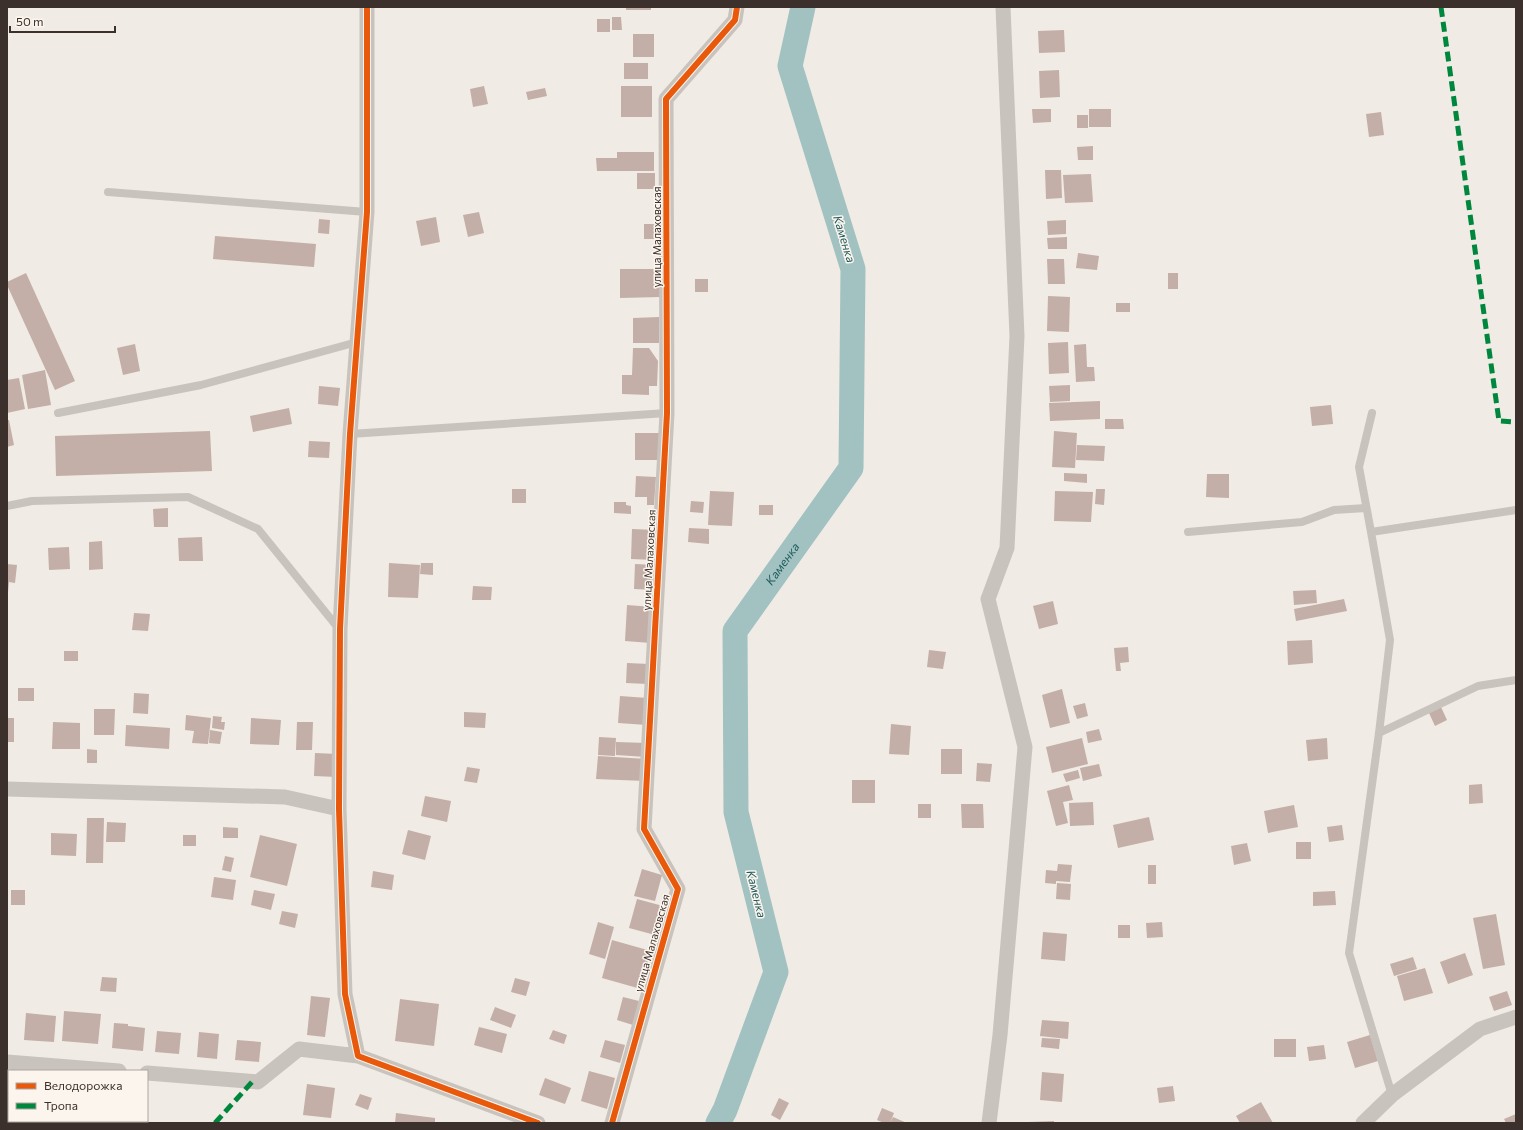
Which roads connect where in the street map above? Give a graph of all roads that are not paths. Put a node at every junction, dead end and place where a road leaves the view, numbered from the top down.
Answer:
1 (367, 7) edge
2 (737, 7) edge
3 (1003, 7) edge
4 (108, 192) dead end
5 (367, 212) junction
6 (357, 342) junction
7 (58, 413) dead end
8 (667, 413) junction
9 (1372, 413) dead end
10 (350, 434) junction
11 (7, 506) edge
12 (1366, 508) junction
13 (1516, 510) edge
14 (1188, 532) dead end
15 (1371, 532) junction
16 (340, 629) junction
17 (1516, 680) edge
18 (1379, 733) junction
19 (7, 789) edge
20 (339, 809) junction
21 (1516, 1017) edge
22 (358, 1056) junction
23 (7, 1062) edge
24 (107, 1070) edge
25 (148, 1073) edge
26 (1392, 1095) junction
27 (538, 1123) edge
28 (612, 1123) edge
29 (990, 1123) edge
30 (1363, 1123) edge

1 - 5 street
2 - 8 street, улица Малаховская
3 - 29 street
4 - 5 lane
5 - 6 street
6 - 7 lane
6 - 10 street
8 - 10 lane
8 - 28 street, улица Малаховская
9 - 12 lane
10 - 16 street
11 - 16 lane
12 - 14 lane
12 - 15 lane
13 - 15 lane
15 - 18 lane
16 - 20 street
17 - 18 lane
18 - 26 lane
19 - 20 street
20 - 22 street
21 - 26 street
22 - 25 street
22 - 27 street
23 - 24 street
26 - 30 street

